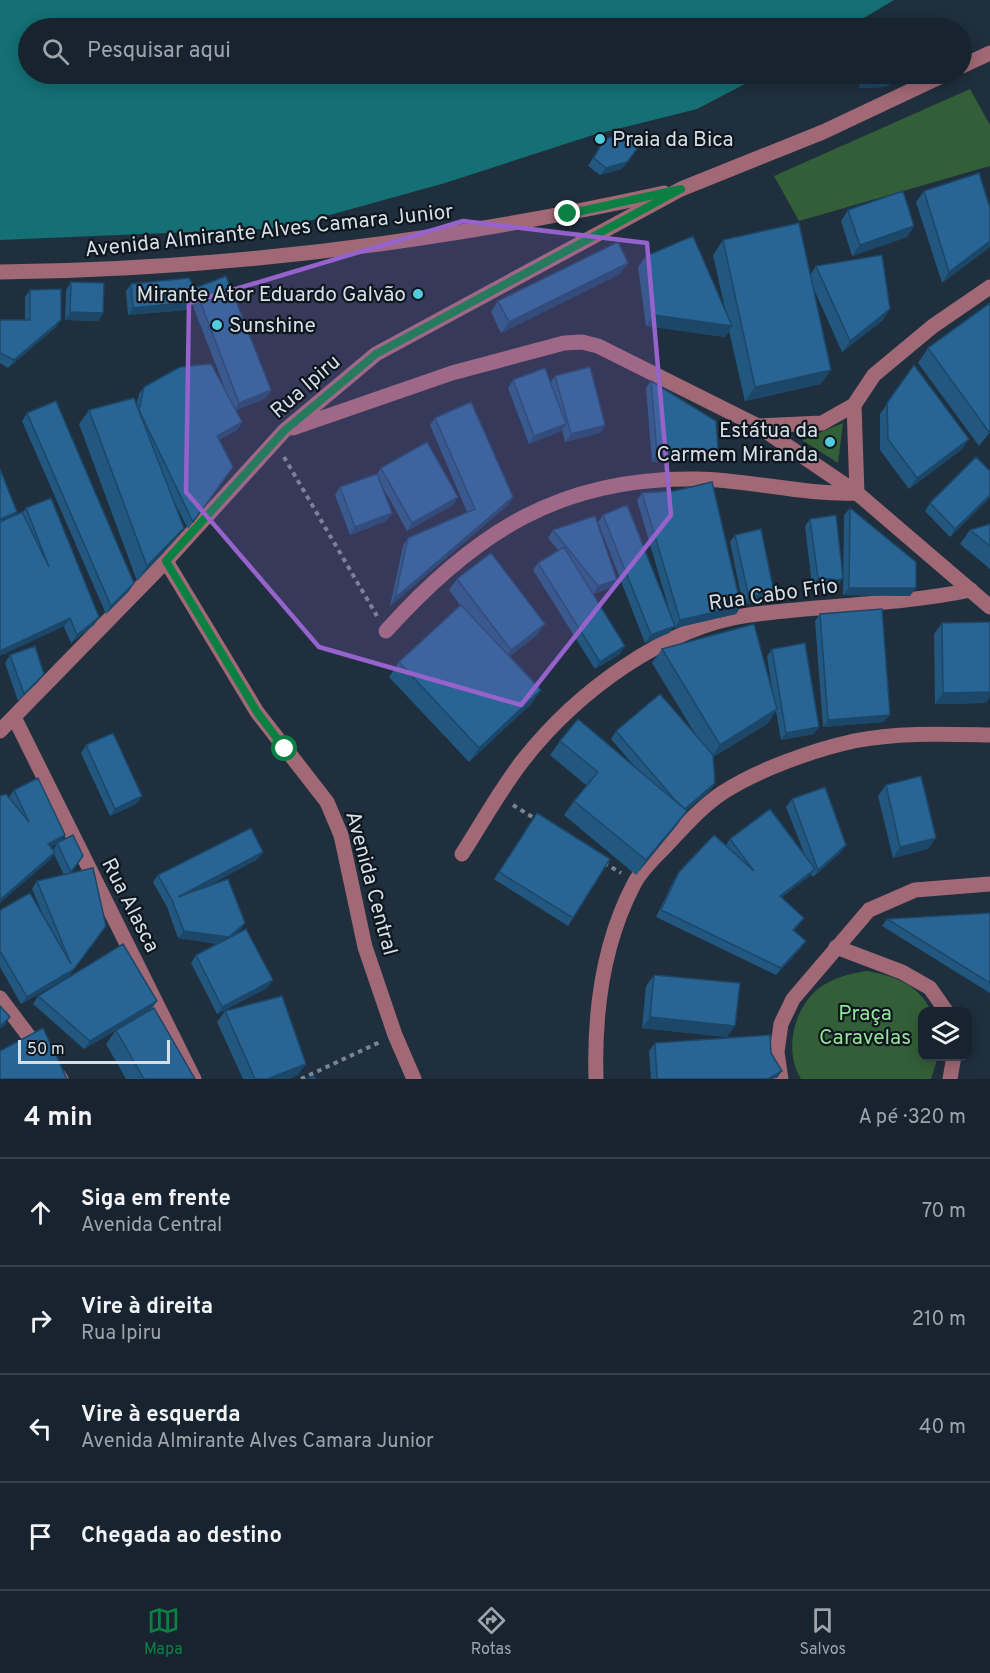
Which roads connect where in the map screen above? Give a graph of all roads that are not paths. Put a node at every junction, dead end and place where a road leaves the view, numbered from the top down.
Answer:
1 (990, 52) edge
2 (972, 61) edge
3 (925, 84) edge
4 (681, 189) junction
5 (0, 272) edge
6 (990, 287) edge
7 (854, 405) junction
8 (758, 426) junction
9 (279, 436) junction
10 (857, 493) junction
11 (166, 561) junction
12 (971, 590) junction
13 (990, 607) edge
14 (386, 632) road end
15 (14, 717) junction
16 (0, 731) edge
17 (990, 735) edge
18 (462, 854) dead end
19 (990, 884) edge
20 (836, 947) junction
21 (0, 998) edge
22 (943, 1007) edge
23 (953, 1061) edge
24 (61, 1079) edge
25 (194, 1079) edge
26 (414, 1079) edge
27 (596, 1079) edge
28 (781, 1079) edge
29 (950, 1079) edge

1 - 2 street
3 - 4 street
4 - 5 street, Avenida Almirante Alves Camara Junior
4 - 9 street, Rua Ipiru
6 - 7 street
7 - 8 street
7 - 10 street
8 - 9 street
8 - 10 street
9 - 11 street, Rua Ipiru
10 - 12 street
10 - 14 street
11 - 15 street, Rua Ipiru
11 - 26 street, Avenida Central
12 - 13 street
12 - 18 street, Rua Cabo Frio
15 - 16 street, Rua Ipiru
15 - 25 street, Rua Alasca
17 - 27 street
19 - 20 street
20 - 22 street
20 - 28 street
21 - 24 street
23 - 29 street

